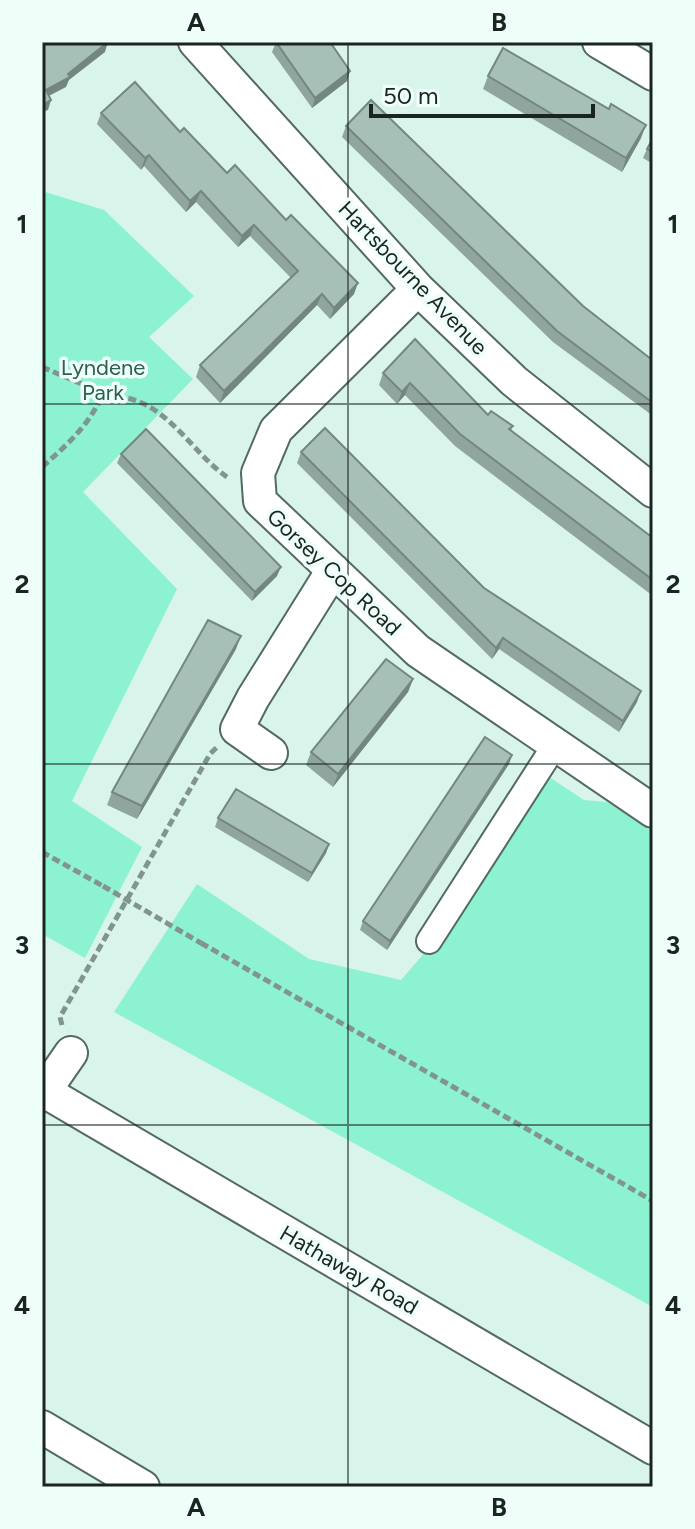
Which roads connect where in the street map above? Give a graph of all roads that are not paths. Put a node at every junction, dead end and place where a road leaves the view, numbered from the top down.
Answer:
1 (195, 42) edge
2 (599, 42) edge
3 (653, 74) edge
4 (418, 289) junction
5 (653, 491) edge
6 (333, 570) junction
7 (555, 745) junction
8 (271, 753) dead end
9 (653, 811) edge
10 (429, 941) dead end
11 (71, 1053) road end
12 (43, 1093) edge
13 (42, 1427) edge
14 (653, 1448) edge
15 (143, 1487) edge

1 - 4 street, Hartsbourne Avenue
2 - 3 street
4 - 5 street, Hartsbourne Avenue
4 - 6 street, Gorsey Cop Road
6 - 7 street, Gorsey Cop Road
6 - 8 street
7 - 9 street, Gorsey Cop Road
7 - 10 street
11 - 12 street
12 - 14 street, Hathaway Road
13 - 15 street

